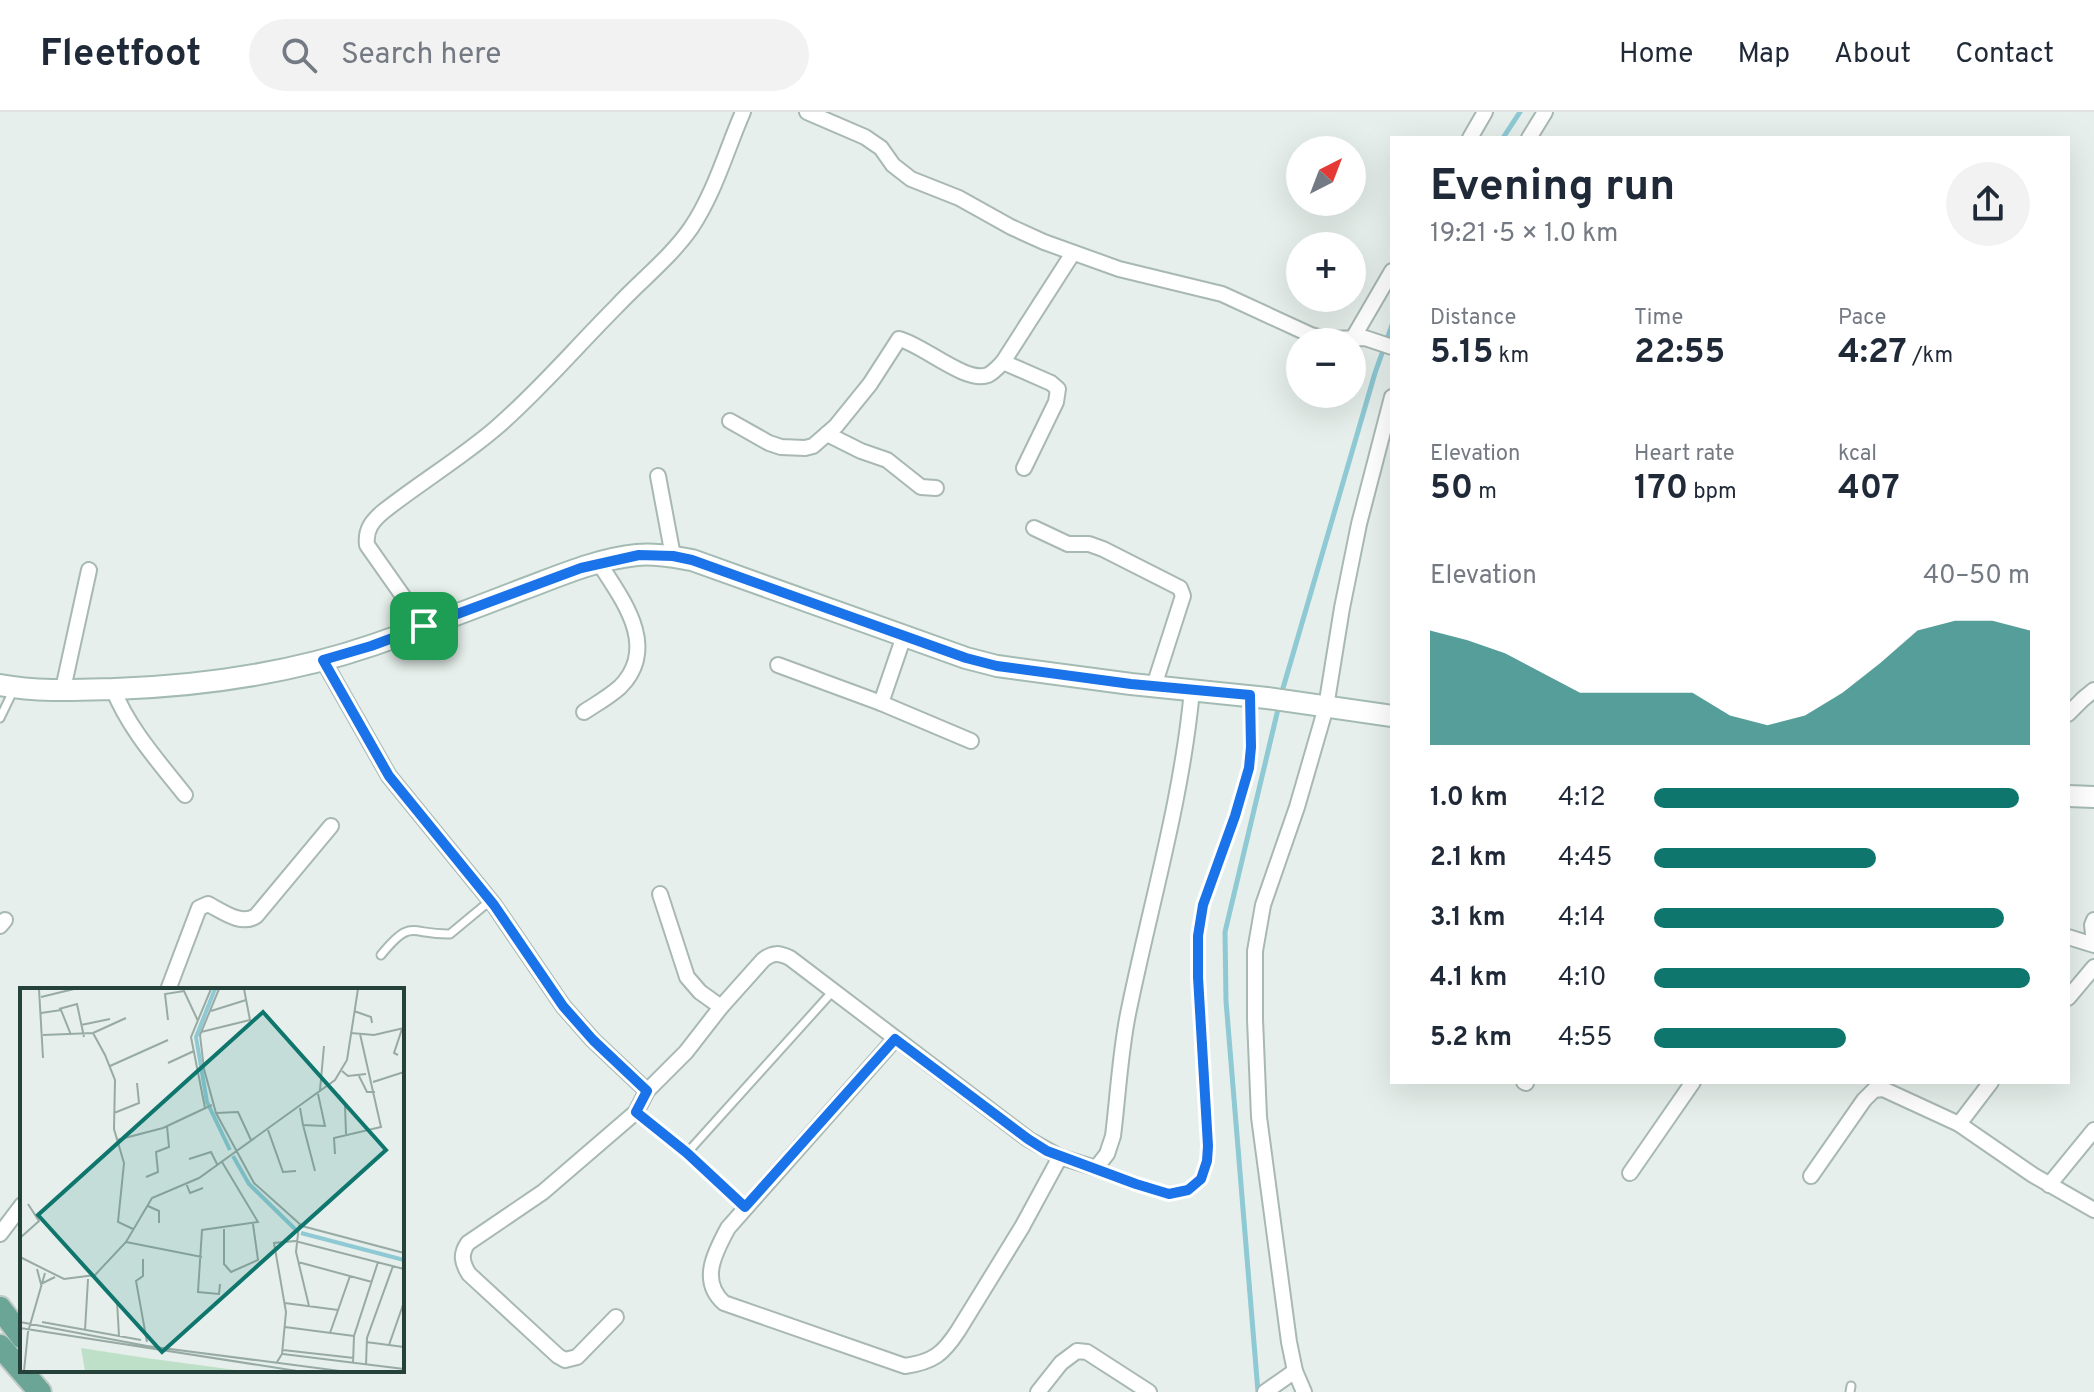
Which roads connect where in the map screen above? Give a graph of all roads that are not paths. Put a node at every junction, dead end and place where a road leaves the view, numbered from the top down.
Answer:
1 (743, 112) edge
2 (807, 112) edge
3 (1485, 112) edge
4 (1545, 112) edge
5 (1471, 136) edge
6 (1530, 136) edge
7 (1073, 253) junction
8 (1390, 275) edge
9 (1296, 328) edge
10 (1364, 328) edge
11 (1366, 340) edge
12 (1390, 346) edge
13 (1003, 362) junction
14 (1389, 416) edge
15 (730, 421) dead end
16 (827, 434) junction
17 (1024, 468) dead end
18 (658, 476) dead end
19 (936, 488) dead end
20 (1034, 528) dead end
21 (673, 556) junction
22 (599, 563) junction
23 (89, 570) dead end
24 (424, 626) junction
25 (904, 636) junction
26 (323, 660) junction
27 (778, 665) dead end
28 (1154, 686) junction
29 (7, 687) edge
30 (63, 689) junction
31 (113, 689) junction
32 (1192, 690) junction
33 (2094, 690) edge
34 (1258, 696) junction
35 (881, 703) junction
36 (1321, 706) junction
37 (584, 712) dead end
38 (2070, 712) edge
39 (1390, 716) edge
40 (0, 718) edge
41 (971, 741) dead end
42 (185, 795) dead end
43 (2070, 796) edge
44 (2094, 797) edge
45 (331, 826) dead end
46 (660, 894) dead end
47 (491, 900) junction
48 (2094, 920) edge
49 (2070, 938) edge
50 (2094, 944) edge
51 (381, 955) dead end
52 (2094, 967) edge
53 (169, 988) edge
54 (833, 991) junction
55 (2070, 996) edge
56 (721, 1007) junction
57 (895, 1039) junction
58 (1692, 1084) edge
59 (1989, 1084) edge
60 (647, 1091) junction
61 (636, 1112) junction
62 (1959, 1124) junction
63 (2094, 1130) edge
64 (687, 1153) junction
65 (1060, 1157) junction
66 (1096, 1168) junction
67 (1630, 1173) dead end
68 (1811, 1176) dead end
69 (2049, 1185) junction
70 (745, 1207) junction
71 (20, 1208) edge
72 (2094, 1210) edge
73 (0, 1234) edge
74 (0, 1308) edge
75 (616, 1317) dead end
76 (20, 1334) edge
77 (0, 1346) edge
78 (20, 1368) edge
79 (24, 1372) edge
80 (37, 1372) edge
81 (1290, 1376) junction
82 (1140, 1389) edge
83 (42, 1392) edge
84 (1038, 1392) edge
85 (1265, 1392) edge
86 (1304, 1392) edge

1 - 24 street
2 - 7 street
3 - 5 street
4 - 6 street
7 - 9 street
7 - 13 street
8 - 10 street
11 - 12 street
13 - 16 street
13 - 17 street
14 - 36 street
15 - 16 street
16 - 19 street
18 - 21 street
20 - 28 street
21 - 22 main road
21 - 25 main road
22 - 24 main road
22 - 37 street
23 - 30 street
24 - 26 main road
25 - 28 main road
25 - 35 street
26 - 31 main road
26 - 47 street
27 - 35 street
28 - 32 main road
29 - 30 main road
29 - 40 lane
30 - 31 main road
31 - 42 street
32 - 34 main road
32 - 66 street
33 - 38 street
34 - 36 main road
34 - 66 lane
35 - 41 street
36 - 39 main road
36 - 81 street
43 - 44 main road
45 - 53 street
46 - 56 street
47 - 51 lane
47 - 60 street
48 - 50 street
49 - 50 street
52 - 55 street
54 - 56 street
54 - 57 street
54 - 64 lane
56 - 60 street
57 - 65 street
57 - 70 street
58 - 67 street
59 - 62 street
60 - 61 street
61 - 64 lane
61 - 75 street
62 - 68 street
62 - 69 street
63 - 69 street
64 - 70 lane
65 - 66 street
65 - 70 street
69 - 72 street
71 - 73 street
74 - 76 main road
77 - 78 main road
79 - 83 main road
80 - 83 main road
81 - 85 street
81 - 86 street
82 - 84 street

